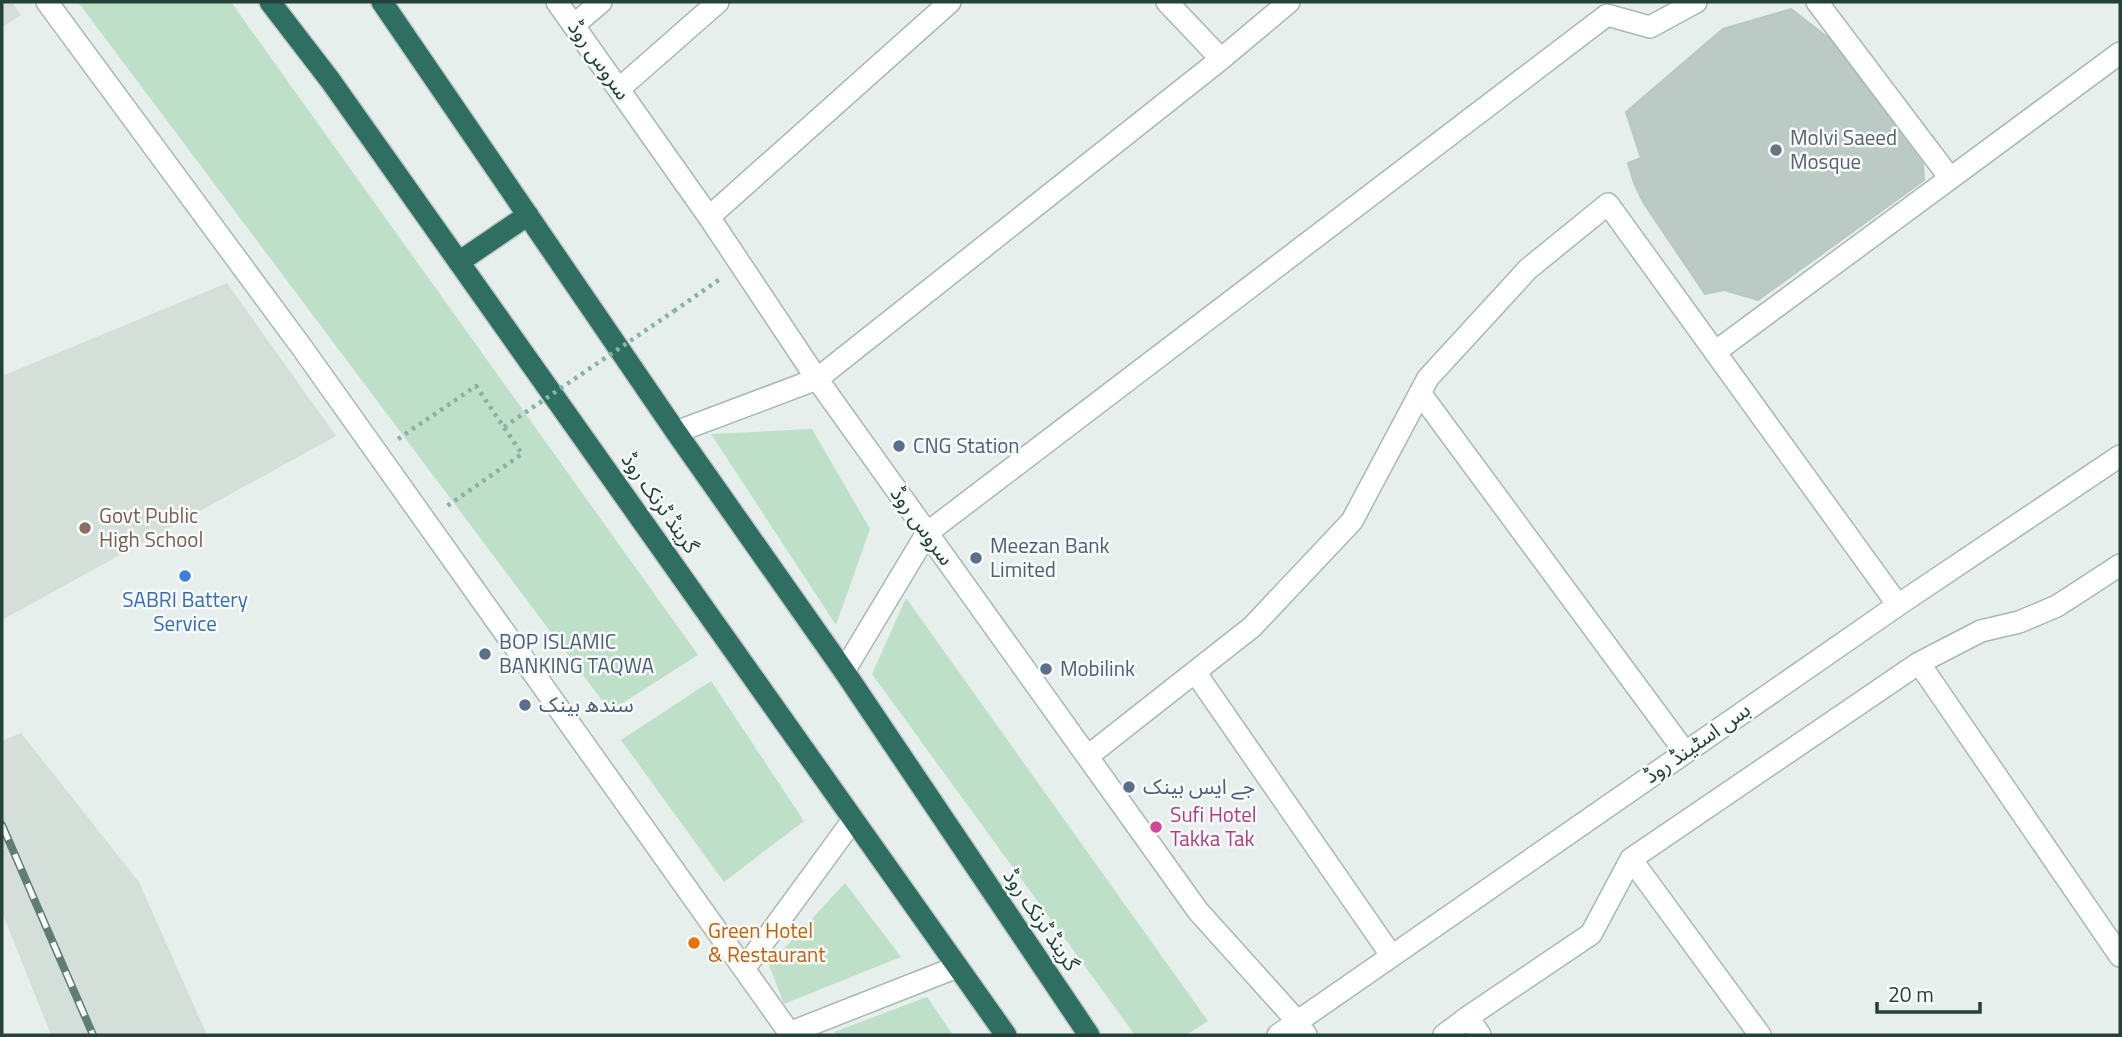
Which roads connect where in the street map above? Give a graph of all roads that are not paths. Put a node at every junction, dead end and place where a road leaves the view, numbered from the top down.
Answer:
1 (47, 2) edge
2 (270, 2) edge
3 (382, 2) edge
4 (558, 2) edge
5 (601, 2) edge
6 (718, 2) edge
7 (950, 2) edge
8 (1167, 2) edge
9 (1289, 2) edge
10 (1696, 2) edge
11 (1817, 2) edge
12 (574, 25) junction
13 (2120, 53) edge
14 (1221, 59) junction
15 (619, 89) junction
16 (1950, 178) junction
17 (528, 215) junction
18 (709, 217) junction
19 (459, 262) junction
20 (1715, 352) junction
21 (817, 379) junction
22 (1420, 393) junction
23 (676, 432) junction
24 (2120, 456) edge
25 (927, 533) junction
26 (2120, 565) edge
27 (1898, 605) junction
28 (1919, 663) junction
29 (844, 671) junction
30 (1195, 672) junction
31 (1685, 752) junction
32 (1088, 756) junction
33 (853, 820) junction
34 (1631, 859) junction
35 (1391, 955) junction
36 (2120, 956) edge
37 (957, 967) junction
38 (744, 969) junction
39 (1468, 1017) junction
40 (1302, 1028) edge
41 (790, 1034) edge
42 (1006, 1035) edge
43 (1089, 1035) edge
44 (1278, 1035) edge
45 (1444, 1035) edge
46 (1480, 1035) edge
47 (1760, 1035) edge

1 - 38 street
2 - 19 highway, گرینڈ ٹرنک روڈ
3 - 17 highway, گرینڈ ٹرنک روڈ
4 - 12 street, سروس روڈ
5 - 12 street
6 - 15 street
7 - 18 street
8 - 14 street
9 - 14 street
10 - 25 street
11 - 16 street
12 - 15 street, سروس روڈ
13 - 16 street
14 - 21 street
15 - 18 street, سروس روڈ
16 - 20 street
17 - 19 highway
17 - 23 highway, گرینڈ ٹرنک روڈ
18 - 21 street, سروس روڈ
19 - 33 highway, گرینڈ ٹرنک روڈ
20 - 22 street
20 - 27 street
21 - 23 street
21 - 25 street, سروس روڈ
22 - 30 street
22 - 31 street
23 - 29 highway, گرینڈ ٹرنک روڈ
24 - 27 street, بس اسٹینڈ روڈ
25 - 29 street
25 - 32 street, سروس روڈ
26 - 28 street
27 - 31 street, بس اسٹینڈ روڈ
28 - 34 street
28 - 36 street
29 - 43 highway, گرینڈ ٹرنک روڈ
30 - 32 street
30 - 35 street
31 - 35 street, بس اسٹینڈ روڈ
32 - 40 street, سروس روڈ
33 - 37 highway, گرینڈ ٹرنک روڈ
33 - 38 street
34 - 39 street
34 - 47 street
35 - 40 street, بس اسٹینڈ روڈ
37 - 41 street
37 - 42 highway, گرینڈ ٹرنک روڈ
38 - 41 street
39 - 45 street
39 - 46 street
40 - 44 street, بس اسٹینڈ روڈ

